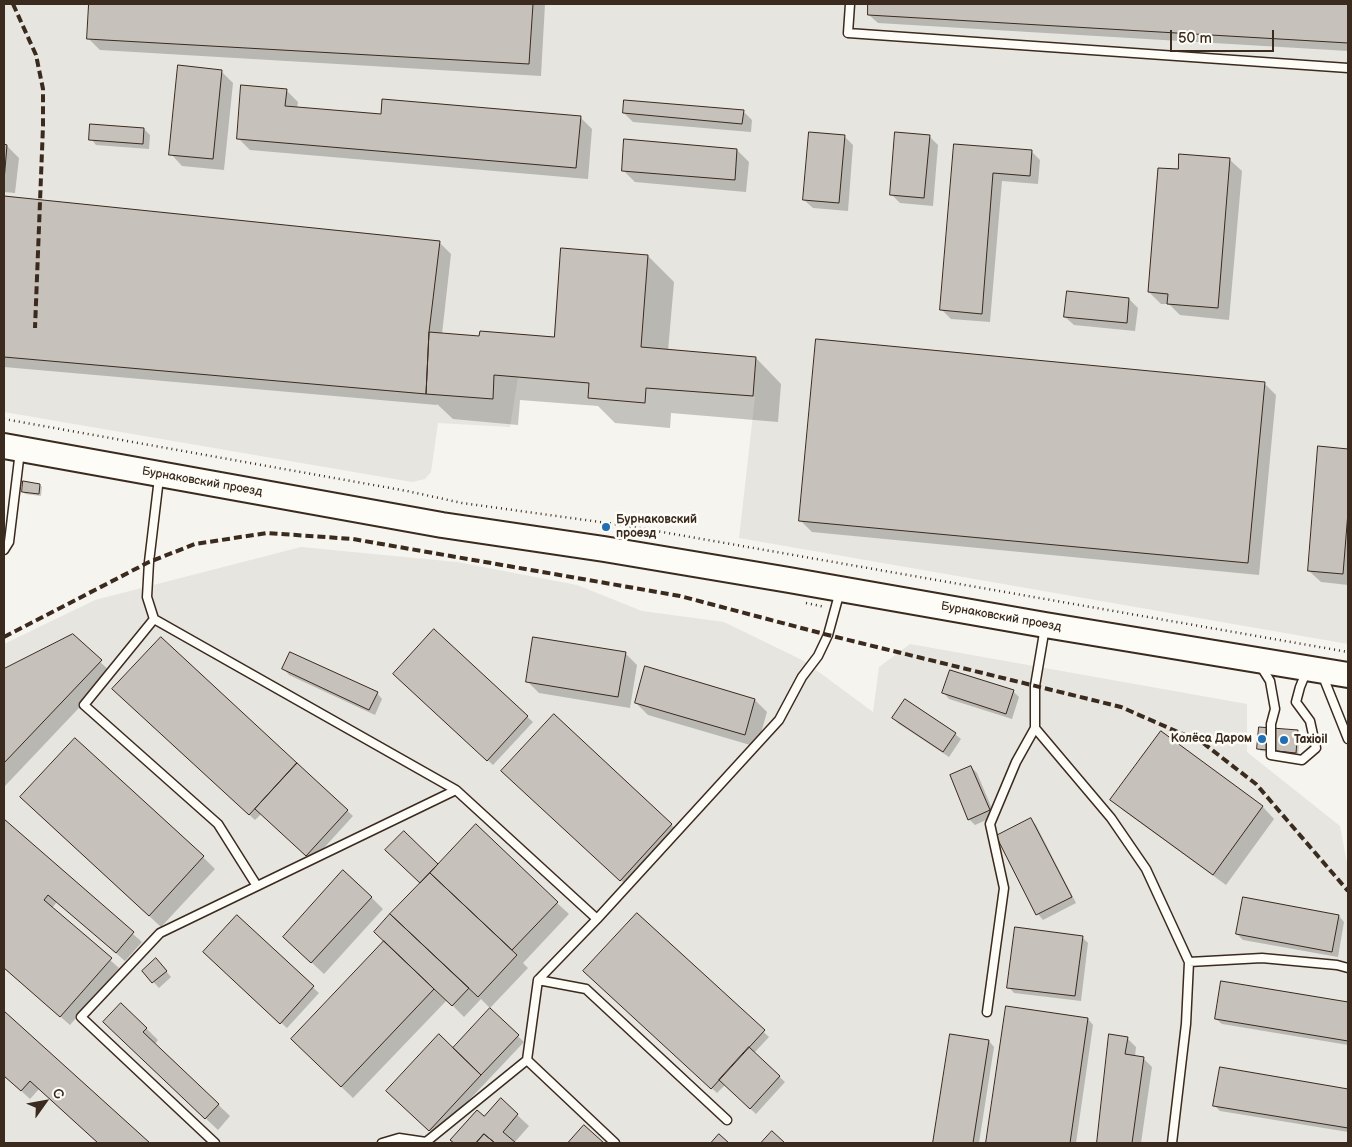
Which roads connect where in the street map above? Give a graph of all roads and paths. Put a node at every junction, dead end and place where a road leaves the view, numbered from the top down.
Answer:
1 (850, 4) edge
2 (1348, 68) edge
3 (4, 419) edge
4 (12, 447) edge
5 (160, 474) junction
6 (4, 550) edge
7 (841, 589) junction
8 (154, 619) junction
9 (1045, 625) junction
10 (1348, 652) edge
11 (1256, 660) junction
12 (1315, 669) junction
13 (1348, 675) edge
14 (1035, 728) junction
15 (1348, 739) edge
16 (456, 790) junction
17 (257, 886) junction
18 (597, 919) junction
19 (1189, 962) junction
20 (1348, 968) edge
21 (538, 980) junction
22 (987, 1012) dead end
23 (527, 1060) junction
24 (727, 1120) dead end
25 (215, 1143) edge
26 (382, 1143) edge
27 (615, 1143) edge
28 (1172, 1143) edge

1 - 2 lane
3 - 10 path
4 - 5 main road, Бурнаковский проезд
4 - 6 lane
5 - 7 main road, Бурнаковский проезд
5 - 8 lane
7 - 9 main road, Бурнаковский проезд
7 - 18 lane
8 - 16 lane
8 - 17 lane
9 - 11 main road, Бурнаковский проезд
9 - 14 lane
11 - 12 main road, Бурнаковский проезд
11 - 12 lane
12 - 13 main road, Бурнаковский проезд
12 - 15 lane
14 - 19 lane
14 - 22 lane
16 - 17 lane
16 - 18 lane
17 - 25 lane
18 - 21 lane
19 - 20 lane
19 - 28 lane
21 - 23 lane
21 - 24 lane
23 - 26 lane
23 - 27 lane

